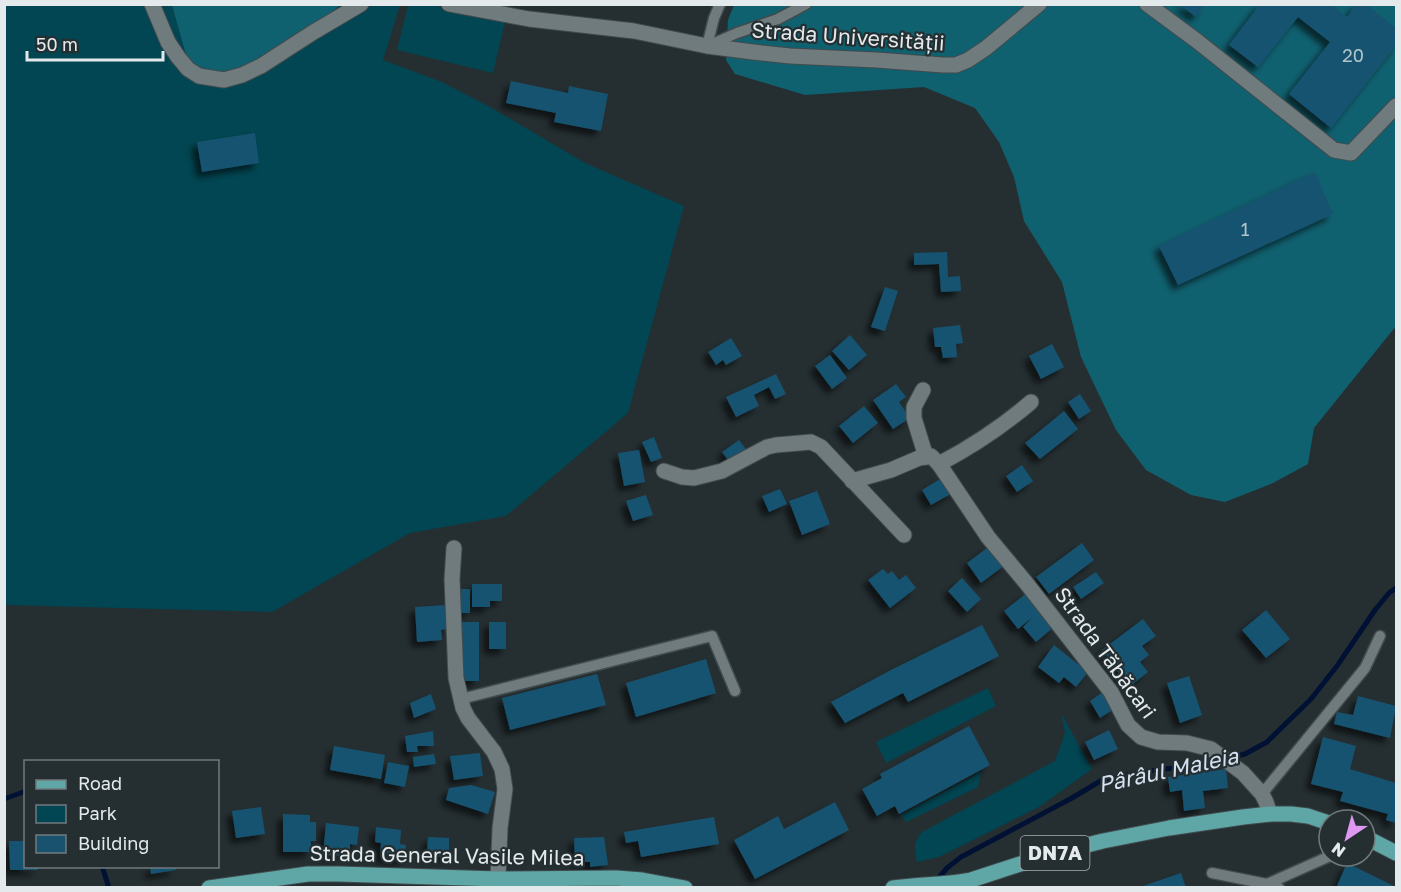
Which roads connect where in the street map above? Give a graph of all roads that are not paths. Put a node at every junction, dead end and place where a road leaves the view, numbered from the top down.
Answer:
1 (152, 4) edge
2 (361, 4) edge
3 (449, 4) edge
4 (720, 4) edge
5 (806, 4) edge
6 (1039, 4) edge
7 (1147, 4) edge
8 (707, 46) junction
9 (1396, 106) edge
10 (923, 390) dead end
11 (1031, 402) dead end
12 (933, 460) junction
13 (664, 471) dead end
14 (852, 481) junction
15 (904, 535) dead end
16 (454, 548) dead end
17 (1380, 636) dead end
18 (735, 691) dead end
19 (461, 699) junction
20 (1262, 794) junction
21 (1270, 814) junction
22 (1317, 819) edge
23 (1377, 843) edge
24 (1396, 853) edge
25 (1317, 862) edge
26 (1212, 873) dead end
27 (498, 879) junction
28 (451, 883) edge
29 (1267, 884) junction
30 (944, 885) edge
31 (209, 888) edge
32 (685, 888) edge
33 (893, 888) edge
34 (1279, 888) edge

1 - 2 street
3 - 8 street, Strada Universității
4 - 8 lane
5 - 8 lane, Strada Universității
6 - 8 street, Strada Universității
7 - 9 street
10 - 12 street, Strada Tăbăcari
11 - 12 street
12 - 14 street
12 - 20 street, Strada Tăbăcari
13 - 14 street
14 - 15 street
16 - 19 street
17 - 20 lane
18 - 19 lane
19 - 27 street
20 - 21 street, Strada Tăbăcari
21 - 22 main road, DN7A
21 - 30 main road, DN7A
23 - 24 main road
25 - 29 lane
26 - 29 lane
27 - 28 main road, Strada General Vasile Milea
27 - 32 main road, Strada General Vasile Milea
28 - 31 main road, Strada General Vasile Milea
29 - 34 lane
30 - 33 main road, DN7A

